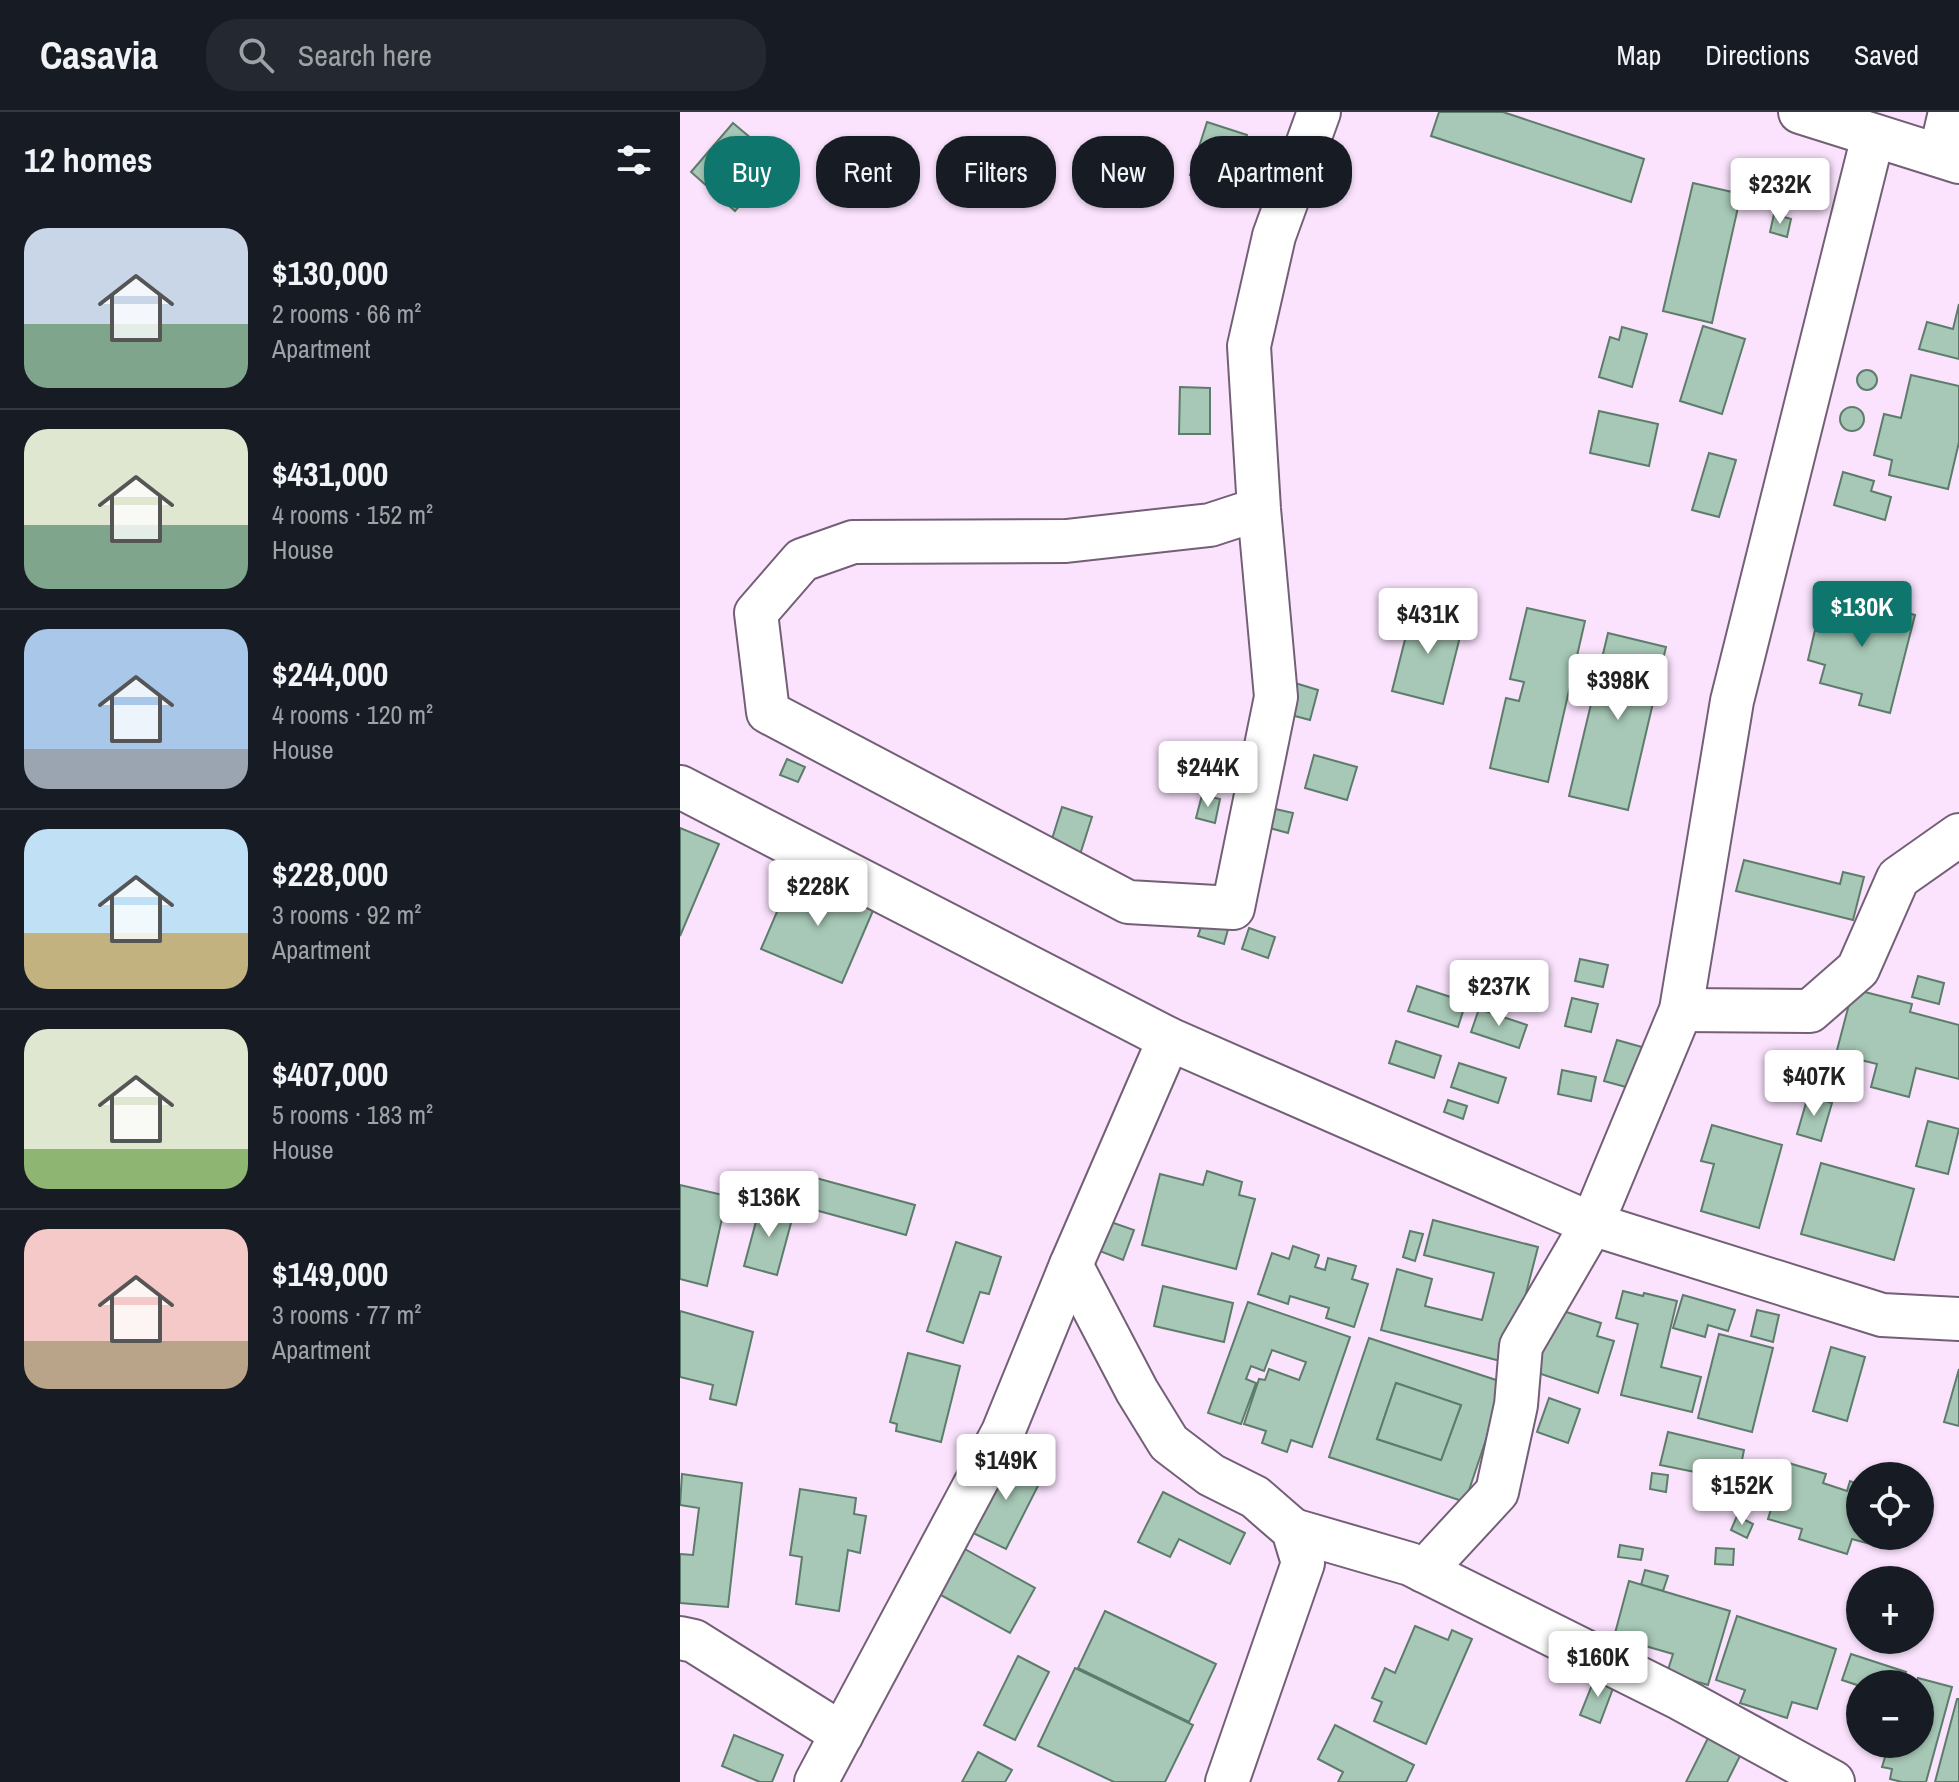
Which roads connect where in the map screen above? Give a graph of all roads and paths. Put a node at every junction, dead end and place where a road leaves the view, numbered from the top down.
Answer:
1 (1319, 112) edge
2 (1800, 112) edge
3 (1950, 112) edge
4 (1873, 136) junction
5 (1949, 158) edge
6 (1259, 509) junction
7 (680, 787) edge
8 (1959, 835) edge
9 (1681, 1010) junction
10 (1169, 1039) junction
11 (1592, 1224) junction
12 (1071, 1265) junction
13 (1959, 1319) edge
14 (1293, 1530) junction
15 (1424, 1571) junction
16 (680, 1638) edge
17 (842, 1734) junction
18 (816, 1782) edge
19 (1227, 1782) edge
20 (1833, 1782) edge

1 - 6 street
2 - 4 street
3 - 5 street
4 - 5 street
4 - 9 street
6 - 6 street
7 - 10 street
8 - 9 street
9 - 11 street
10 - 11 street
10 - 12 street
11 - 13 street
11 - 15 street
12 - 14 street
12 - 17 street
14 - 15 street
14 - 19 street
15 - 20 street
16 - 17 street
17 - 18 street

